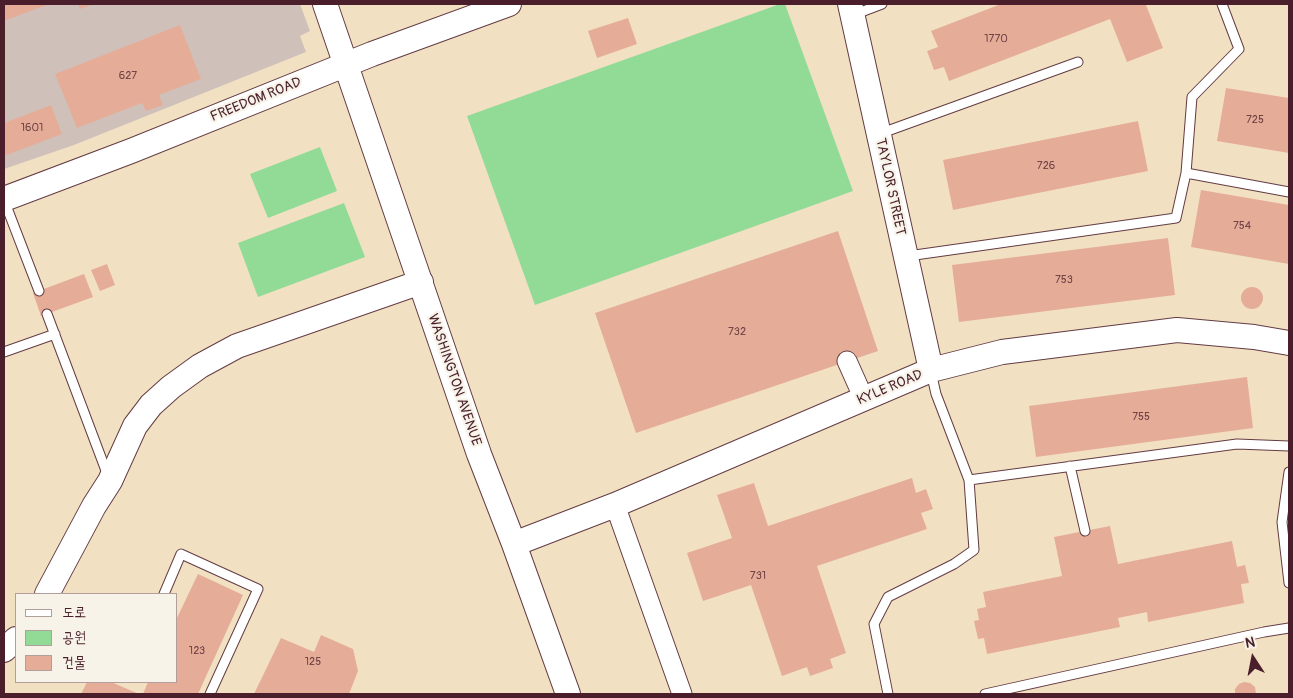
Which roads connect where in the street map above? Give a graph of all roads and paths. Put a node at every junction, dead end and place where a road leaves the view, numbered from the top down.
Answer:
1 (325, 4) edge
2 (510, 4) edge
3 (882, 4) edge
4 (1222, 4) edge
5 (851, 10) edge
6 (1078, 62) dead end
7 (346, 64) junction
8 (879, 134) junction
9 (1186, 173) junction
10 (1289, 192) edge
11 (4, 199) edge
12 (905, 256) junction
13 (421, 282) junction
14 (38, 291) dead end
15 (47, 314) dead end
16 (55, 334) junction
17 (1289, 343) edge
18 (4, 352) edge
19 (848, 361) dead end
20 (931, 370) junction
21 (864, 399) junction
22 (1289, 446) edge
23 (1070, 466) junction
24 (1289, 472) edge
25 (969, 480) junction
26 (110, 481) junction
27 (615, 505) junction
28 (1085, 531) dead end
29 (514, 544) junction
30 (1289, 583) edge
31 (48, 593) edge
32 (164, 593) edge
33 (1289, 628) edge
34 (15, 641) edge
35 (4, 650) edge
36 (995, 693) edge
37 (210, 694) edge
38 (568, 694) edge
39 (682, 694) edge
40 (888, 694) edge
41 (985, 694) edge

1 - 7 street, WASHINGTON AVENUE
2 - 7 street, FREEDOM ROAD
3 - 5 lane
4 - 9 lane
5 - 8 street, TAYLOR STREET
6 - 8 lane
7 - 11 street, FREEDOM ROAD
7 - 13 street, WASHINGTON AVENUE
8 - 12 street, TAYLOR STREET
9 - 10 lane
9 - 12 lane
11 - 14 lane
12 - 20 street, TAYLOR STREET
13 - 26 street
13 - 29 street, WASHINGTON AVENUE
15 - 16 lane
16 - 18 lane
16 - 26 lane
17 - 20 street, KYLE ROAD
19 - 21 street
20 - 21 street, KYLE ROAD
20 - 25 lane
21 - 27 street, KYLE ROAD
22 - 23 lane
23 - 25 lane
23 - 28 lane
24 - 30 lane
25 - 40 lane
26 - 31 street
27 - 29 street, KYLE ROAD
27 - 39 street
29 - 38 street, WASHINGTON AVENUE
32 - 37 lane
33 - 36 lane
34 - 35 street
36 - 41 lane

